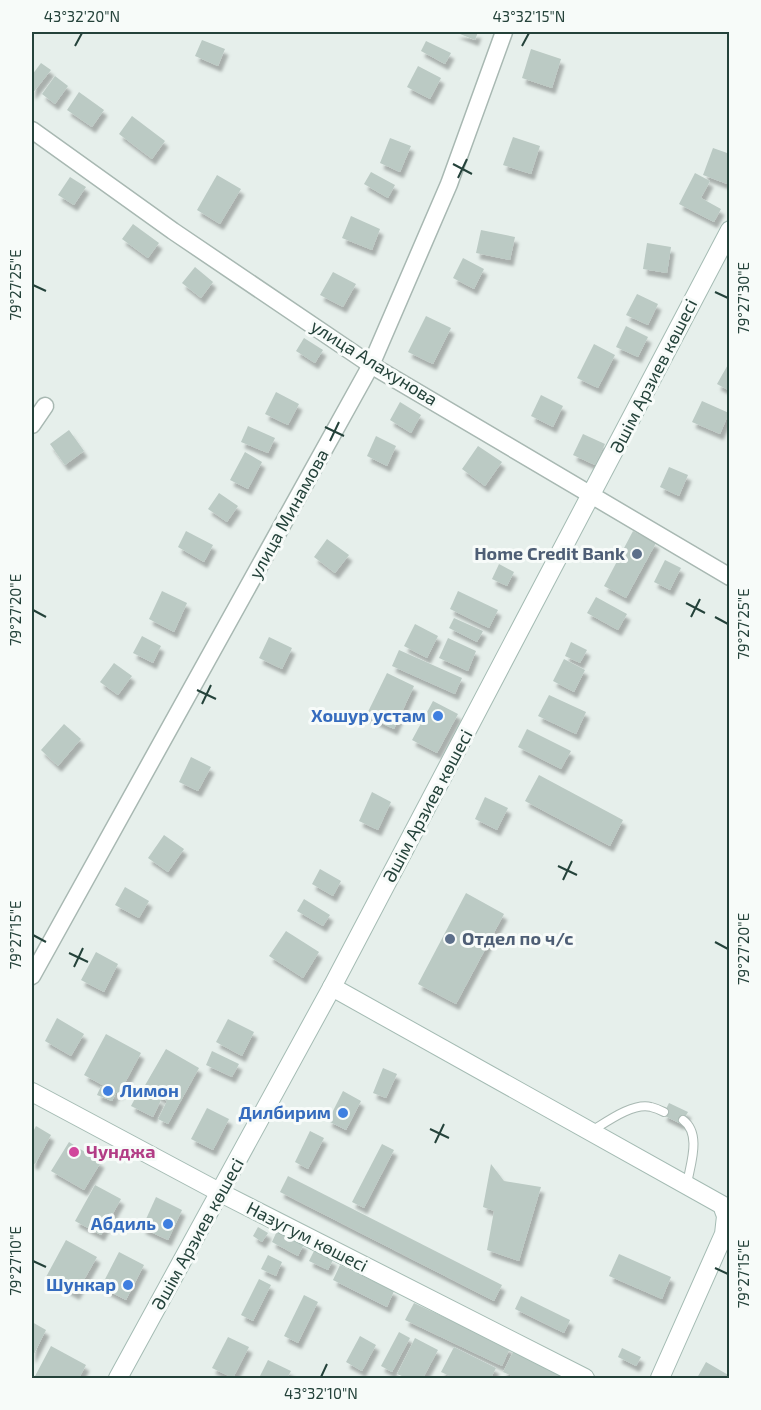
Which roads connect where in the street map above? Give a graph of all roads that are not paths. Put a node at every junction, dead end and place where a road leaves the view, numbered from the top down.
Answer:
1 (504, 32) edge
2 (32, 130) edge
3 (729, 230) edge
4 (372, 365) junction
5 (45, 406) dead end
6 (32, 425) edge
7 (592, 495) junction
8 (729, 577) edge
9 (32, 976) edge
10 (332, 987) junction
11 (32, 1093) edge
12 (664, 1112) dead end
13 (683, 1120) dead end
14 (590, 1132) junction
15 (687, 1185) junction
16 (221, 1193) junction
17 (727, 1236) edge
18 (118, 1378) edge
19 (585, 1378) edge
20 (660, 1378) edge

1 - 4 street, улица Минамова
2 - 4 street, улица Алахунова
3 - 7 main road, Әшім Арзиев көшесі
4 - 7 street, улица Алахунова
4 - 9 street, улица Минамова
5 - 6 street
7 - 8 street, улица Алахунова
7 - 10 main road, Әшім Арзиев көшесі
10 - 14 main road
10 - 16 main road, Әшім Арзиев көшесі
11 - 16 main road, Назугум көшесі
12 - 14 lane
13 - 15 lane
14 - 15 main road
15 - 17 main road
16 - 18 main road, Әшім Арзиев көшесі
16 - 19 main road, Назугум көшесі
17 - 20 main road

